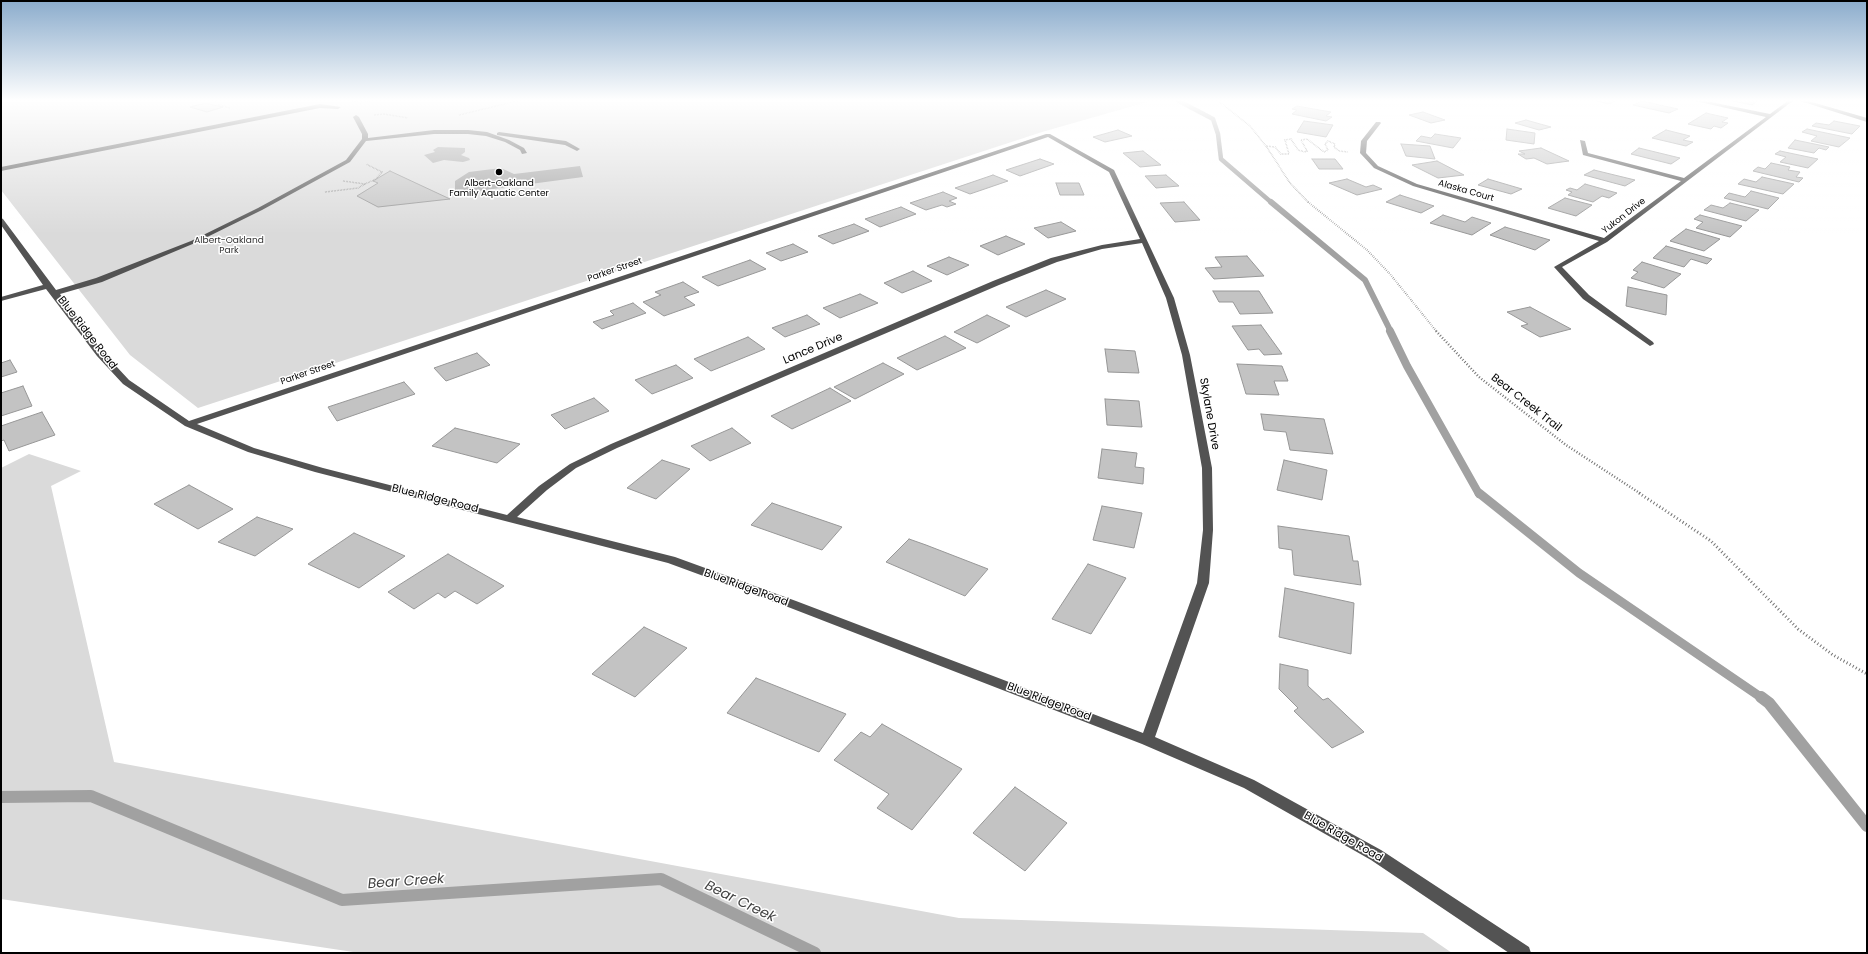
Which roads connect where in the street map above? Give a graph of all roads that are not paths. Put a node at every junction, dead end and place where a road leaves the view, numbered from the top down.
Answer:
1 (125, 145) edge
2 (361, 145) edge
3 (514, 145) edge
4 (527, 145) edge
5 (569, 145) edge
6 (1020, 145) edge
7 (1065, 145) edge
8 (1364, 145) edge
9 (1583, 145) edge
10 (1732, 145) edge
11 (517, 146) junction
12 (577, 148) dead end
13 (524, 153) dead end
14 (1, 169) edge
15 (1684, 180) junction
16 (1, 220) edge
17 (1143, 241) junction
18 (1605, 241) junction
19 (51, 290) junction
20 (1, 299) edge
21 (1650, 344) dead end
22 (188, 424) junction
23 (510, 518) junction
24 (1147, 740) junction
25 (1524, 953) edge

1 - 14 street
2 - 19 street
3 - 11 street
4 - 11 street
5 - 12 street
6 - 22 street, Parker Street
7 - 17 street, Skylane Drive
8 - 18 street, Alaska Court
9 - 15 street
10 - 15 street, Yukon Drive
11 - 13 street
15 - 18 street, Yukon Drive
16 - 19 street, Blue Ridge Road
17 - 23 street, Lance Drive
17 - 24 street, Skylane Drive
18 - 21 street, Yukon Drive
19 - 20 street
19 - 22 street, Blue Ridge Road
22 - 23 street, Blue Ridge Road
23 - 24 street, Blue Ridge Road
24 - 25 street, Blue Ridge Road

